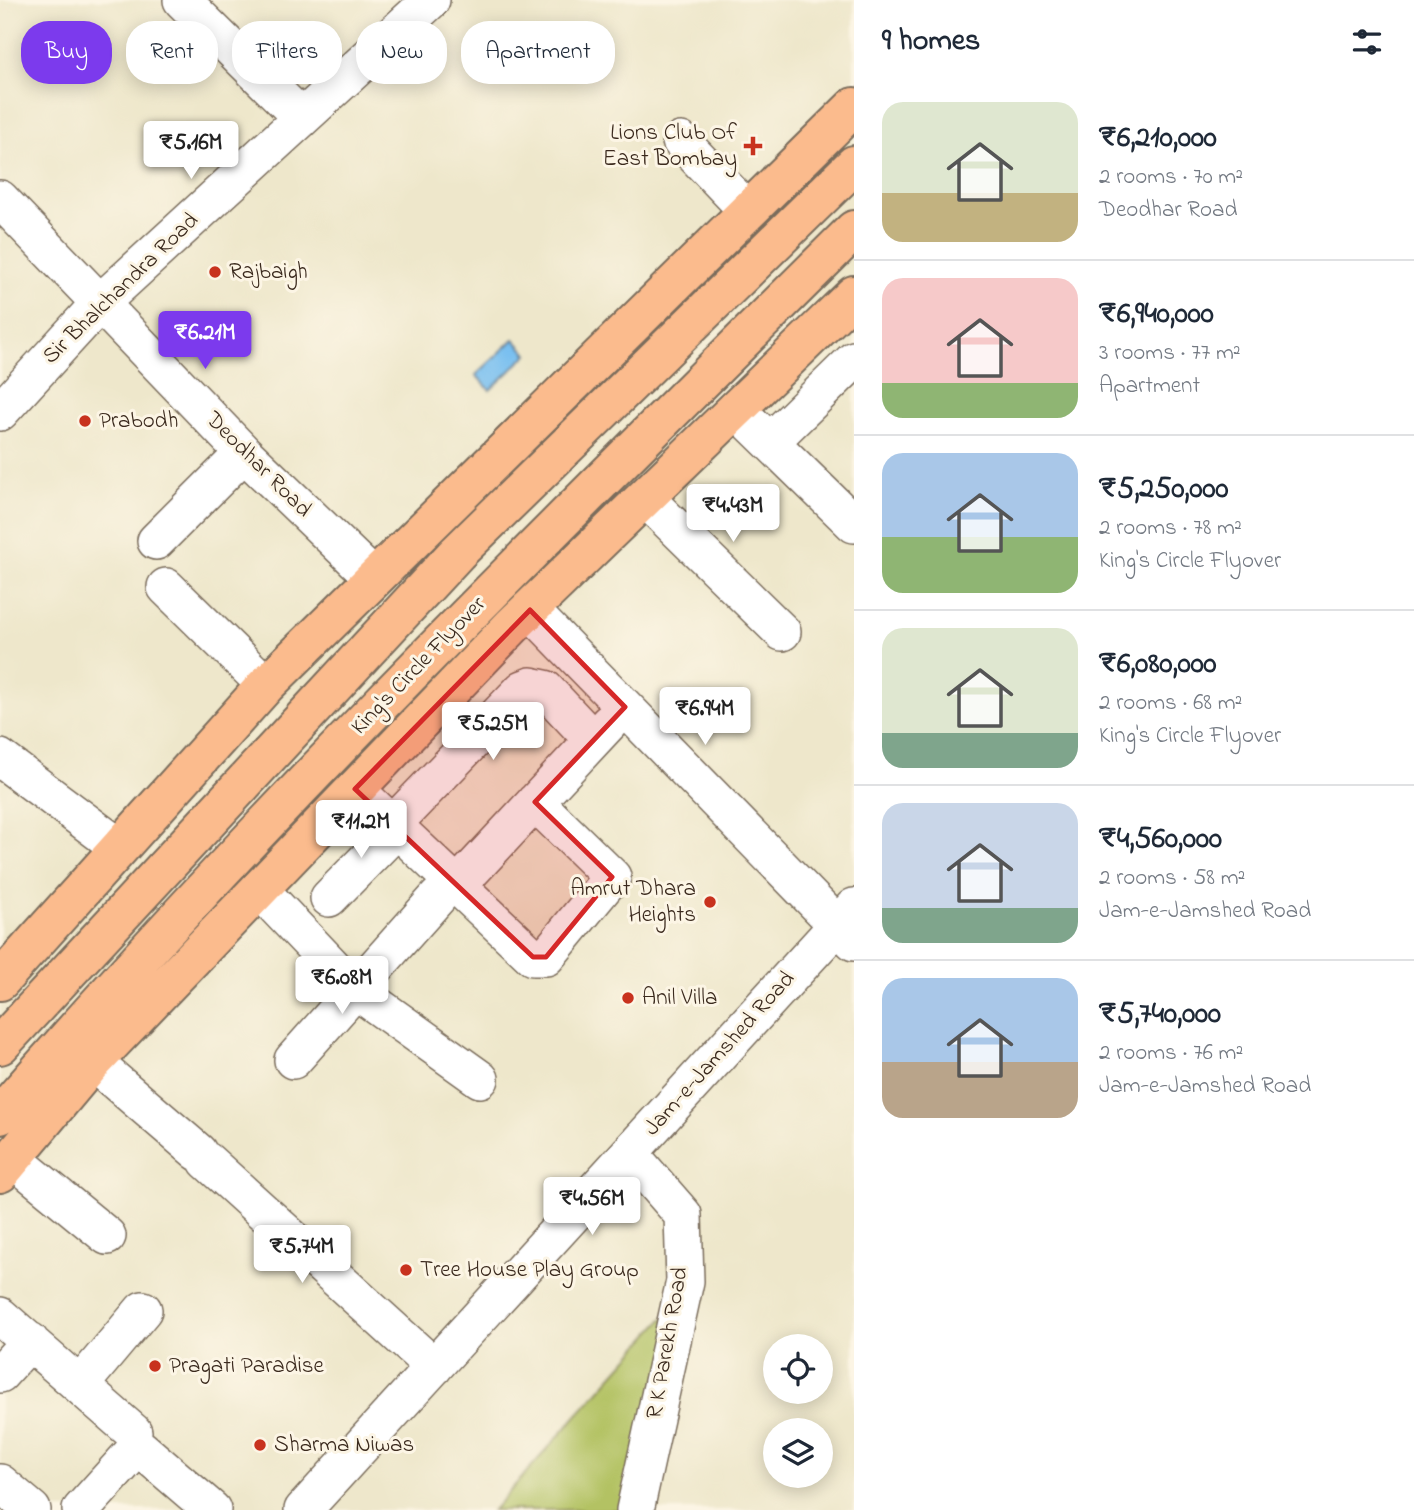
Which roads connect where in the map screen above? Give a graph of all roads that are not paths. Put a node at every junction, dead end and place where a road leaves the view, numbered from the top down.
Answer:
1 (182, 0) edge
2 (432, 0) edge
3 (854, 107) edge
4 (302, 118) junction
5 (681, 141) dead end
6 (854, 165) edge
7 (0, 199) edge
8 (748, 211) junction
9 (854, 230) edge
10 (854, 295) edge
11 (100, 303) junction
12 (819, 330) junction
13 (852, 362) edge
14 (736, 409) junction
15 (0, 412) edge
16 (770, 442) junction
17 (244, 453) junction
18 (645, 498) junction
19 (854, 524) edge
20 (156, 541) dead end
21 (373, 578) junction
22 (166, 587) dead end
23 (530, 610) junction
24 (782, 632) dead end
25 (266, 685) junction
26 (625, 706) junction
27 (593, 740) junction
28 (0, 758) edge
29 (349, 795) junction
30 (536, 802) junction
31 (388, 833) junction
32 (119, 847) junction
33 (438, 886) junction
34 (259, 889) junction
35 (329, 898) dead end
36 (849, 925) edge
37 (0, 981) edge
38 (354, 989) junction
39 (0, 1045) edge
40 (293, 1060) dead end
41 (93, 1062) junction
42 (480, 1079) dead end
43 (0, 1115) edge
44 (629, 1153) junction
45 (6, 1166) edge
46 (107, 1236) dead end
47 (142, 1310) dead end
48 (0, 1316) edge
49 (30, 1341) junction
50 (434, 1367) junction
51 (0, 1374) edge
52 (81, 1384) junction
53 (133, 1432) dead end
54 (0, 1483) edge
55 (32, 1510) edge
56 (81, 1510) edge
57 (212, 1510) edge
58 (303, 1510) edge
59 (635, 1510) edge

1 - 4 street
2 - 4 street, Sir Bhalchandra Road
3 - 8 highway
4 - 11 street, Sir Bhalchandra Road
5 - 8 street
6 - 39 highway
7 - 11 street, Deodhar Road
8 - 21 highway
9 - 43 highway, King's Circle Flyover
10 - 12 highway
11 - 15 street, Sir Bhalchandra Road
11 - 17 street, Deodhar Road
12 - 13 street
12 - 14 highway
13 - 16 street
14 - 16 street
14 - 18 highway
16 - 19 street
17 - 20 street
17 - 21 street, Deodhar Road
18 - 23 highway
18 - 24 street
21 - 25 highway
22 - 25 street
23 - 26 street
23 - 29 highway
25 - 32 highway
26 - 27 street
26 - 36 street
27 - 30 street
27 - 31 street
28 - 32 street
29 - 31 street
29 - 34 highway
30 - 33 street
30 - 33 street
31 - 33 street
31 - 35 street
32 - 37 highway
33 - 38 street
34 - 38 street
34 - 41 highway
36 - 44 street, Jam-e-Jamshed Road
38 - 40 street
38 - 42 street
41 - 45 highway
41 - 50 street
44 - 50 street, Jam-e-Jamshed Road
44 - 59 street, R K Parekh Road
45 - 46 street
47 - 52 street
48 - 49 street
49 - 51 street
49 - 52 street
50 - 58 street, Jam-e-Jamshed Road
52 - 53 street
54 - 55 street
56 - 57 street

